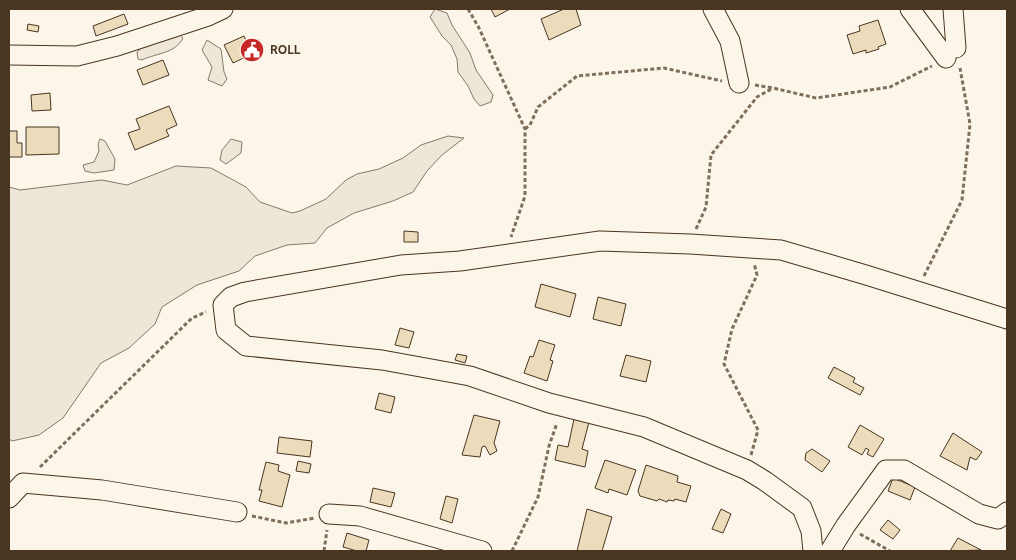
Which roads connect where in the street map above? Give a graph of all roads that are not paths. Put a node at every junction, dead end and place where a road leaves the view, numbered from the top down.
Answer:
1 (223, 9) edge
2 (713, 9) edge
3 (910, 9) edge
4 (953, 9) edge
5 (9, 55) edge
6 (739, 83) dead end
7 (1007, 319) edge
8 (9, 498) edge
9 (237, 512) road end
10 (1007, 512) edge
11 (329, 514) road end
12 (482, 551) edge
13 (813, 551) edge
14 (830, 551) edge

1 - 5 street
2 - 6 street
3 - 4 street
7 - 13 street
8 - 9 street
10 - 14 street
11 - 12 street

